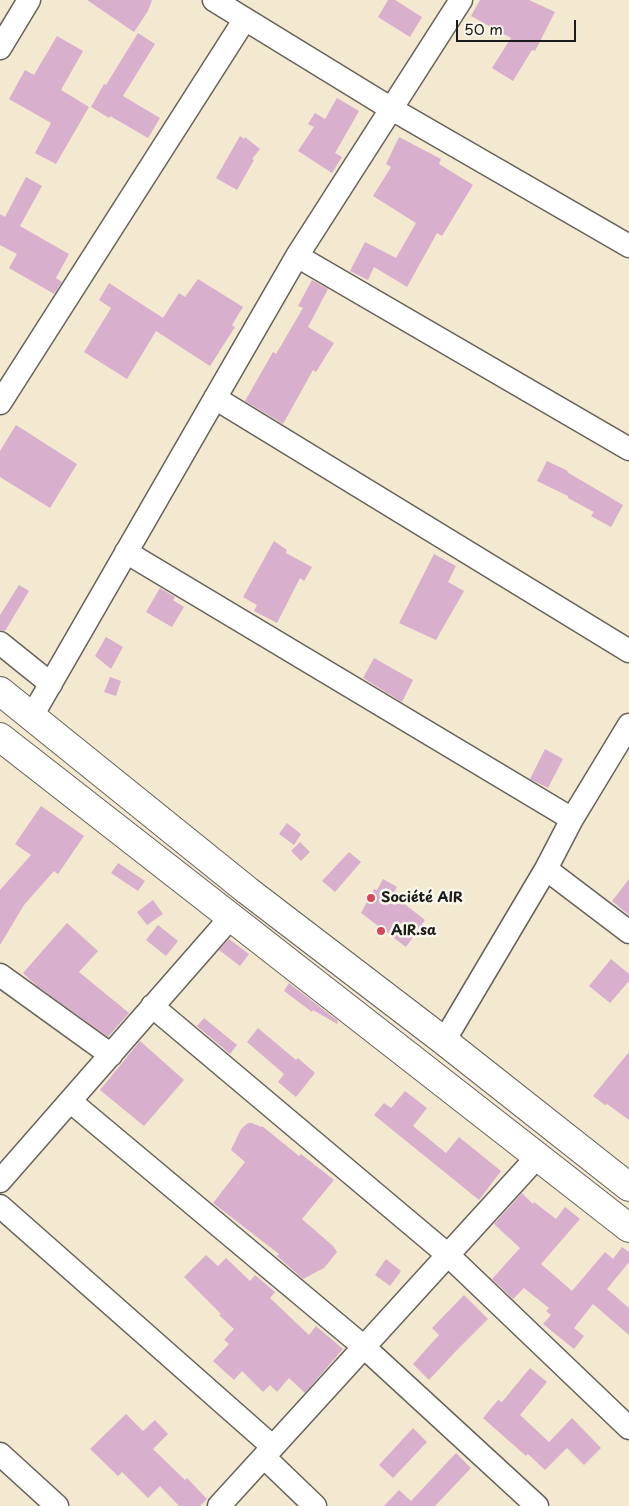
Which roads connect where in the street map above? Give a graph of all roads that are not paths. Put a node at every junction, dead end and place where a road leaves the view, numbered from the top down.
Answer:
1 (29, 0) edge
2 (214, 0) edge
3 (461, 0) edge
4 (245, 19) junction
5 (0, 48) edge
6 (390, 108) junction
7 (629, 246) edge
8 (296, 256) junction
9 (215, 398) junction
10 (0, 403) edge
11 (629, 449) edge
12 (126, 552) junction
13 (0, 643) edge
14 (629, 651) edge
15 (51, 684) junction
16 (0, 691) edge
17 (32, 716) junction
18 (628, 730) edge
19 (0, 736) edge
20 (572, 819) junction
21 (546, 869) junction
22 (231, 917) junction
23 (629, 932) edge
24 (0, 975) edge
25 (152, 1006) junction
26 (444, 1041) junction
27 (111, 1055) junction
28 (70, 1101) junction
29 (538, 1156) junction
30 (0, 1181) edge
31 (629, 1187) edge
32 (0, 1206) edge
33 (629, 1228) edge
34 (448, 1255) junction
35 (364, 1347) junction
36 (629, 1428) edge
37 (269, 1452) junction
38 (0, 1454) edge
39 (57, 1506) edge
40 (219, 1506) edge
41 (315, 1506) edge
42 (537, 1506) edge

1 - 5 street
2 - 4 street
3 - 6 street
4 - 6 street
4 - 10 street
6 - 7 street
6 - 8 street
8 - 9 street
8 - 11 street
9 - 12 street
9 - 14 street
12 - 15 street
12 - 20 street
13 - 15 street
15 - 17 street
16 - 17 main road
17 - 26 main road
18 - 20 street
19 - 22 main road
20 - 21 street
21 - 23 street
21 - 26 street
22 - 25 street
22 - 29 main road
24 - 27 street
25 - 27 street
25 - 34 street
26 - 31 main road
27 - 28 street
28 - 30 street
28 - 35 street
29 - 33 main road
29 - 34 street
32 - 37 street
34 - 35 street
34 - 36 street
35 - 37 street
35 - 42 street
37 - 40 street
37 - 41 street
38 - 39 street

